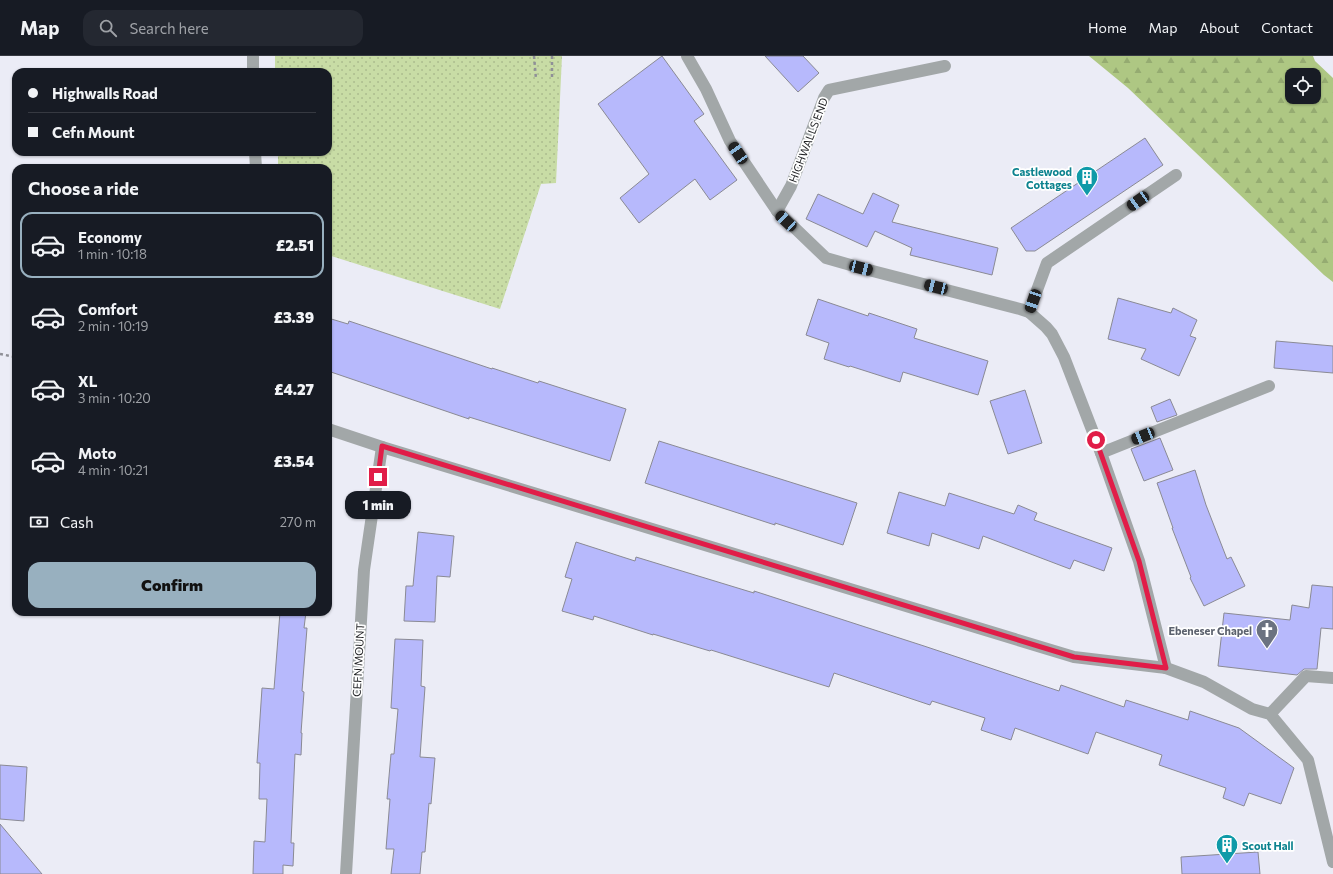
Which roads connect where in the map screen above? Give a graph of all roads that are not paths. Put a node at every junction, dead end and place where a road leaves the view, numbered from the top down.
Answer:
1 (252, 56) edge
2 (687, 56) edge
3 (945, 66) dead end
4 (253, 68) edge
5 (1176, 175) dead end
6 (776, 211) junction
7 (1029, 312) junction
8 (1269, 386) dead end
9 (332, 430) edge
10 (382, 446) junction
11 (1101, 453) junction
12 (1166, 668) junction
13 (1333, 678) edge
14 (1270, 714) junction
15 (1333, 862) edge
16 (346, 874) edge

1 - 4 street
2 - 6 street
3 - 6 street, HIGHWALLS END
5 - 7 street
6 - 7 street
7 - 11 street
8 - 11 street
9 - 10 street
10 - 12 street
10 - 16 street, CEFN MOUNT
11 - 12 street
12 - 14 street
13 - 14 street
14 - 15 street

